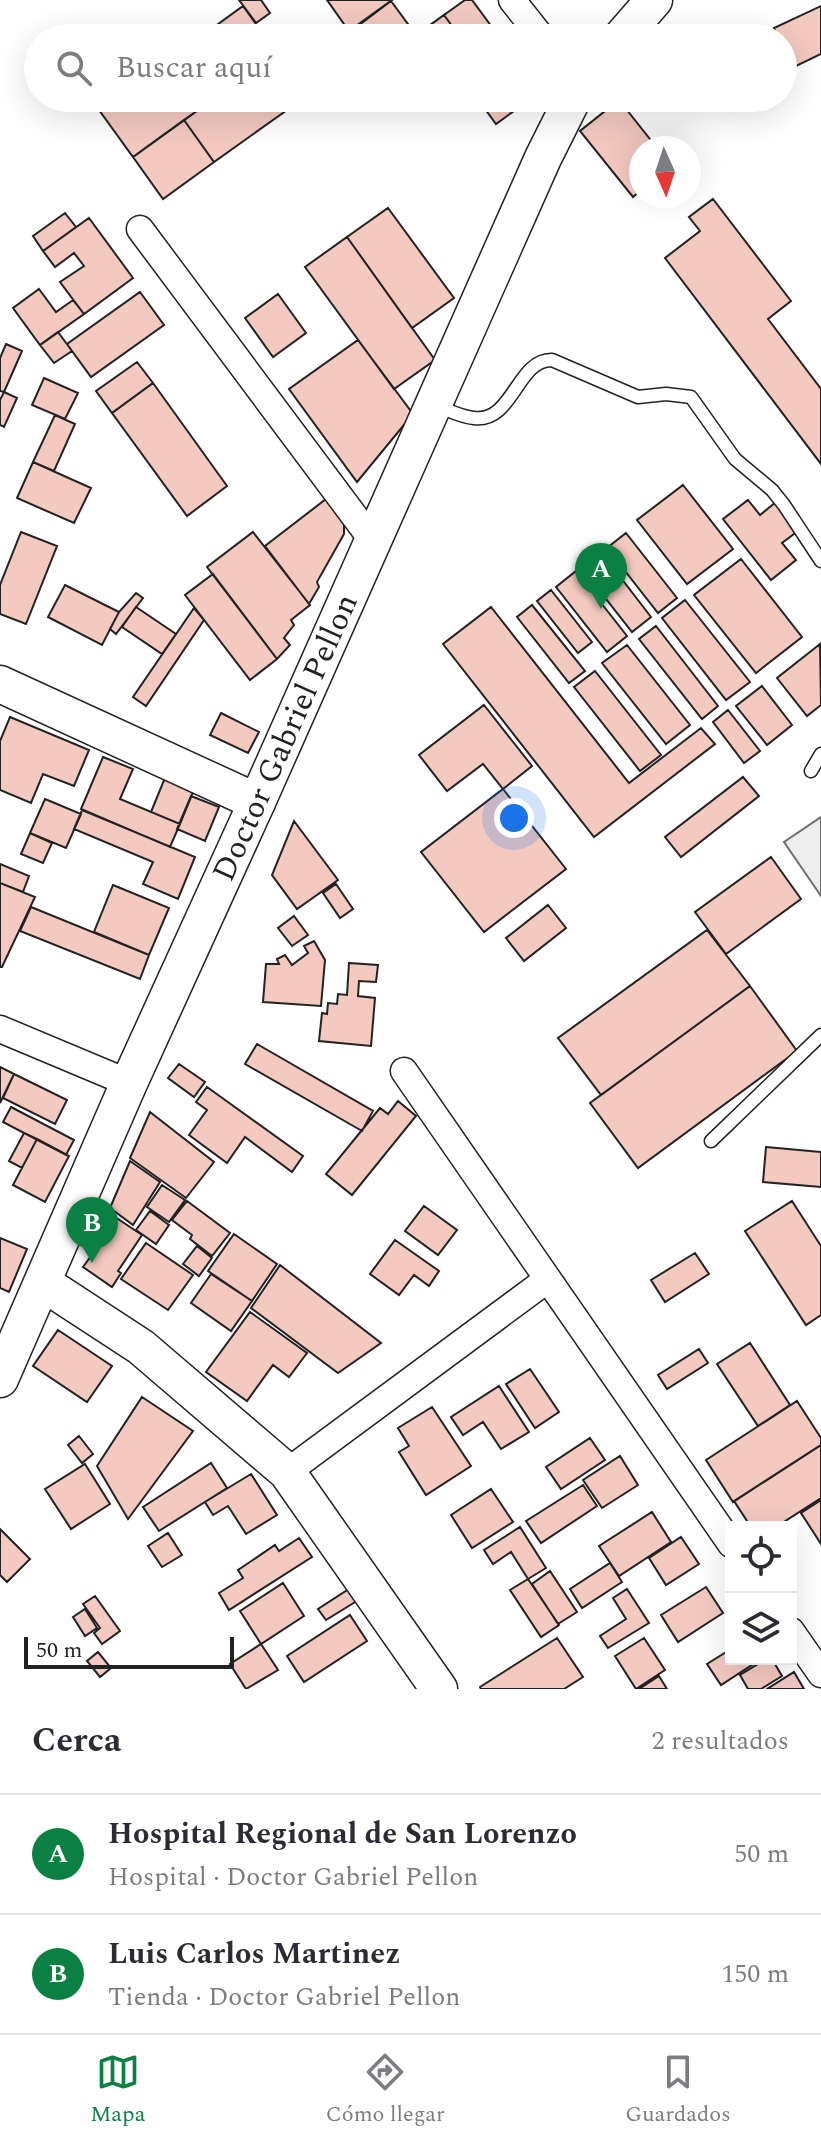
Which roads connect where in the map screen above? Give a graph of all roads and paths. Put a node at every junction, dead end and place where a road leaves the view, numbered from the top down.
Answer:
1 (512, 0) edge
2 (654, 0) edge
3 (531, 24) edge
4 (633, 24) edge
5 (566, 112) edge
6 (140, 229) dead end
7 (435, 405) junction
8 (373, 541) junction
9 (821, 561) edge
10 (0, 684) edge
11 (821, 754) edge
12 (811, 771) dead end
13 (257, 802) junction
14 (0, 1029) edge
15 (821, 1035) edge
16 (404, 1071) dead end
17 (129, 1083) junction
18 (711, 1141) dead end
19 (548, 1279) junction
20 (43, 1283) junction
21 (0, 1379) edge
22 (287, 1472) junction
23 (725, 1535) edge
24 (797, 1640) edge
25 (821, 1674) edge
26 (439, 1689) edge

1 - 3 street
2 - 4 street
5 - 7 street, Doctor Gabriel Pellon
6 - 8 street
7 - 8 street, Doctor Gabriel Pellon
7 - 9 lane
8 - 13 street, Doctor Gabriel Pellon
10 - 13 street
11 - 12 lane
13 - 17 street, Doctor Gabriel Pellon
14 - 17 street
15 - 18 lane
16 - 19 street
17 - 20 street, Doctor Gabriel Pellon
19 - 22 street
19 - 23 street
20 - 21 street, Doctor Gabriel Pellon
20 - 22 street
22 - 26 street
24 - 25 street

